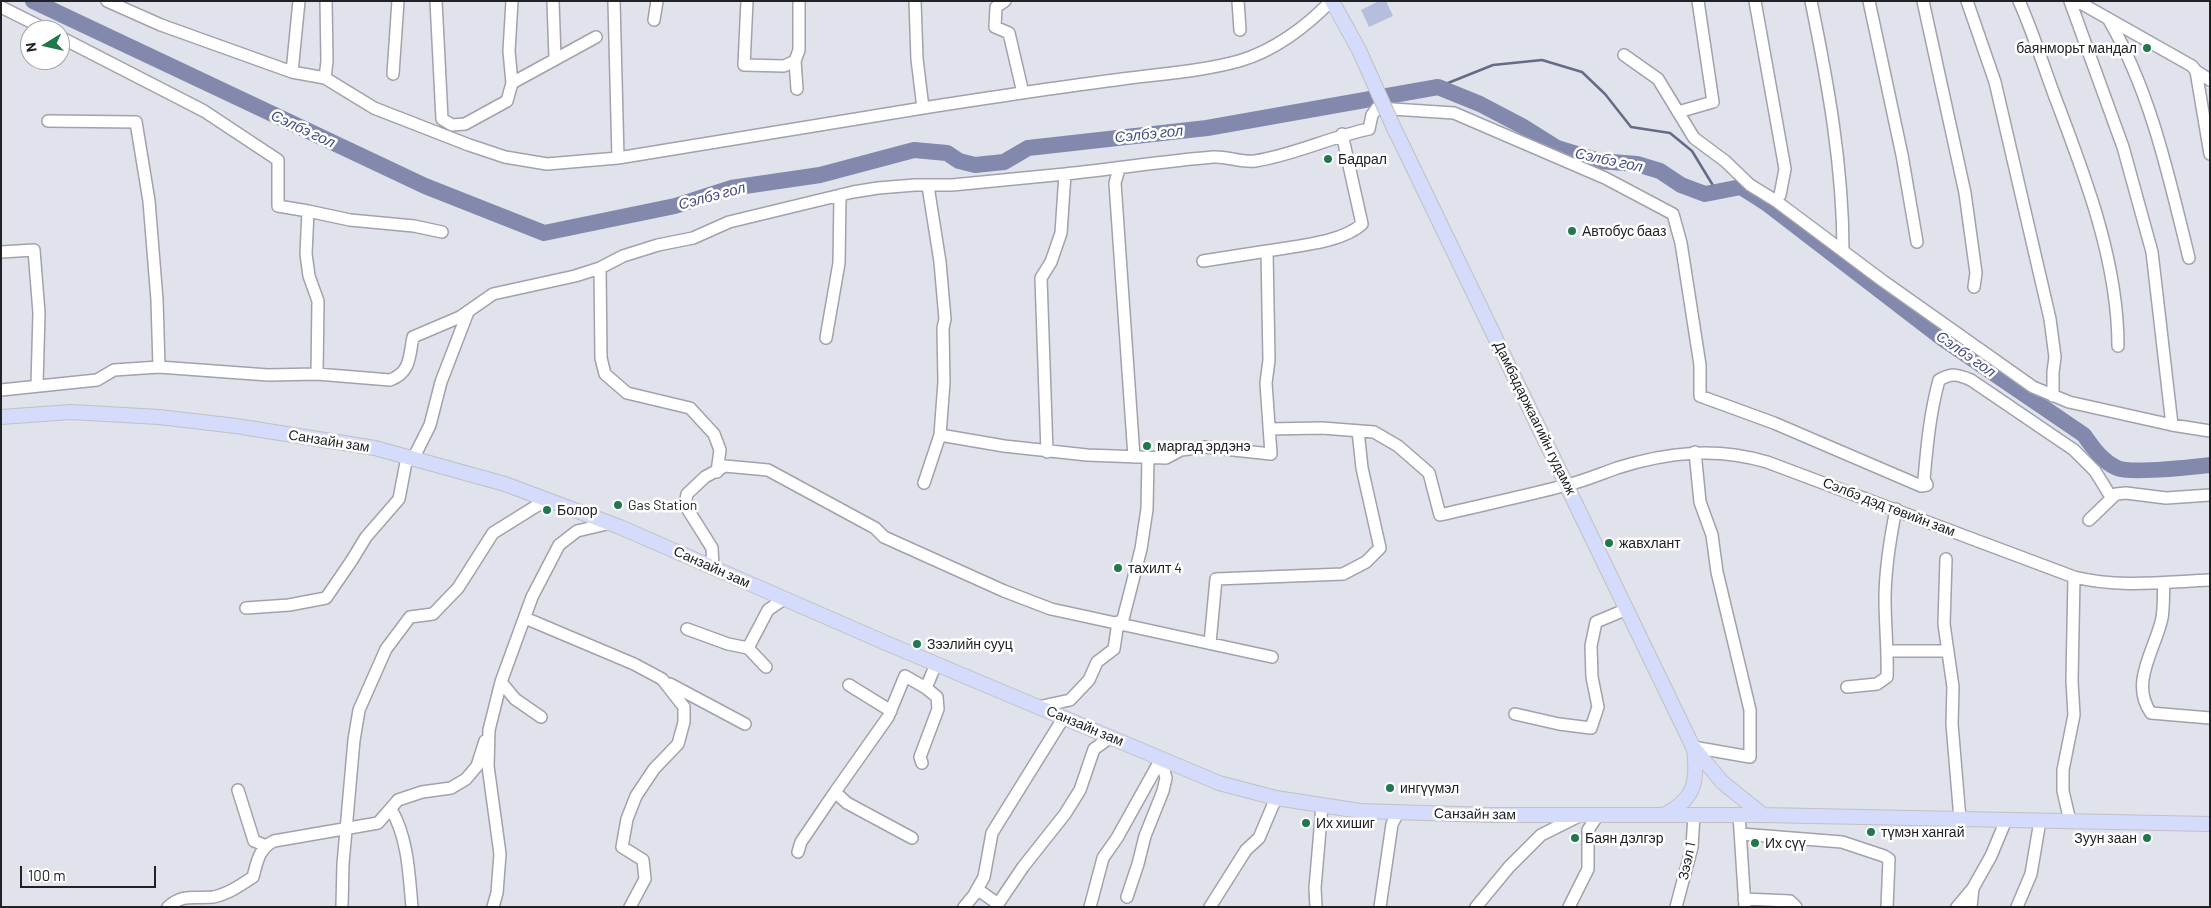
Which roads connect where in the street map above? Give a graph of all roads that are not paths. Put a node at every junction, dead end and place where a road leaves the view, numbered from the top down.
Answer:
1 (108, 1) edge
2 (299, 1) edge
3 (326, 1) edge
4 (398, 1) edge
5 (436, 1) edge
6 (512, 1) edge
7 (553, 1) edge
8 (614, 1) edge
9 (657, 1) edge
10 (747, 1) edge
11 (800, 1) edge
12 (915, 1) edge
13 (1005, 1) edge
14 (1238, 1) edge
15 (1332, 1) edge
16 (1698, 1) edge
17 (1755, 1) edge
18 (1812, 1) edge
19 (1868, 1) edge
20 (1923, 1) edge
21 (1967, 1) edge
22 (2019, 1) edge
23 (2070, 1) edge
24 (2077, 1) edge
25 (120, 4) edge
26 (1, 6) edge
27 (28, 20) edge
28 (654, 20) dead end
29 (2109, 20) junction
30 (1240, 30) dead end
31 (596, 37) dead end
32 (70, 42) edge
33 (1624, 55) dead end
34 (555, 58) junction
35 (795, 61) junction
36 (2196, 71) junction
37 (292, 72) junction
38 (393, 74) dead end
39 (325, 78) junction
40 (2210, 80) edge
41 (512, 83) junction
42 (797, 89) dead end
43 (1023, 93) junction
44 (923, 108) junction
45 (1678, 112) junction
46 (48, 122) dead end
47 (1342, 134) junction
48 (2210, 154) edge
49 (618, 158) junction
50 (1119, 169) junction
51 (1065, 174) junction
52 (928, 186) junction
53 (840, 195) junction
54 (1776, 201) junction
55 (308, 211) junction
56 (442, 232) dead end
57 (1917, 242) dead end
58 (1267, 251) junction
59 (1843, 251) junction
60 (1, 252) edge
61 (2189, 258) dead end
62 (1203, 261) dead end
63 (600, 268) junction
64 (1974, 287) dead end
65 (468, 312) junction
66 (826, 338) dead end
67 (2118, 346) dead end
68 (159, 367) junction
69 (317, 374) junction
70 (37, 385) junction
71 (1, 390) edge
72 (2053, 396) junction
73 (1, 417) edge
74 (2172, 426) junction
75 (1269, 429) junction
76 (1358, 430) junction
77 (2210, 431) edge
78 (940, 436) junction
79 (1047, 452) junction
80 (1695, 452) junction
81 (1134, 456) junction
82 (1148, 457) junction
83 (410, 458) junction
84 (717, 472) junction
85 (924, 483) dead end
86 (1568, 485) junction
87 (2210, 495) edge
88 (2112, 497) junction
89 (546, 500) junction
90 (1896, 510) junction
91 (2089, 520) dead end
92 (611, 523) junction
93 (1946, 559) dead end
94 (713, 567) junction
95 (2074, 577) junction
96 (2210, 580) edge
97 (2164, 583) junction
98 (784, 599) junction
99 (246, 608) dead end
100 (1627, 609) junction
101 (525, 618) junction
102 (1120, 623) junction
103 (687, 629) dead end
104 (1210, 643) junction
105 (748, 648) junction
106 (1888, 651) junction
107 (1948, 651) junction
108 (1272, 656) dead end
109 (936, 664) junction
110 (766, 667) dead end
111 (662, 679) junction
112 (501, 682) junction
113 (849, 685) dead end
114 (1847, 687) dead end
115 (926, 688) junction
116 (1038, 707) junction
117 (891, 711) junction
118 (1516, 714) dead end
119 (541, 717) dead end
120 (1064, 717) junction
121 (2210, 718) edge
122 (745, 724) dead end
123 (489, 730) junction
124 (1111, 737) junction
125 (1693, 747) junction
126 (1162, 758) junction
127 (922, 763) dead end
128 (238, 790) dead end
129 (835, 792) junction
130 (1276, 798) junction
131 (1322, 806) junction
132 (391, 809) junction
133 (1398, 813) junction
134 (1582, 815) junction
135 (1598, 815) junction
136 (1665, 815) junction
137 (1694, 815) junction
138 (1739, 815) junction
139 (1763, 815) junction
140 (1960, 819) junction
141 (2006, 820) junction
142 (2040, 821) junction
143 (2070, 822) junction
144 (2210, 824) edge
145 (347, 830) junction
146 (1741, 834) junction
147 (912, 838) dead end
148 (264, 845) junction
149 (798, 852) dead end
150 (1972, 888) junction
151 (977, 890) junction
152 (1126, 897) dead end
153 (213, 902) edge
154 (1744, 903) edge
155 (997, 905) edge
156 (168, 907) edge
157 (342, 907) edge
158 (412, 907) edge
159 (493, 907) edge
160 (630, 907) edge
161 (964, 907) edge
162 (1090, 907) edge
163 (1210, 907) edge
164 (1316, 907) edge
165 (1380, 907) edge
166 (1476, 907) edge
167 (1569, 907) edge
168 (1676, 907) edge
169 (1796, 907) edge
170 (1887, 907) edge
171 (1957, 907) edge
172 (1970, 907) edge
173 (2017, 907) edge

1 - 25 street
2 - 37 street
3 - 39 street
4 - 38 street
5 - 41 street
6 - 41 street
7 - 34 street
8 - 49 street
9 - 28 street
10 - 35 street
11 - 35 street
12 - 44 street
13 - 43 street
14 - 30 street
15 - 43 street
15 - 86 main road, Дамбадаржаагийн гудамж, bridge
16 - 45 street
17 - 54 street
18 - 59 street
19 - 57 street
20 - 64 street
21 - 72 street
22 - 67 street
23 - 74 street
24 - 29 street
25 - 37 street
26 - 27 street
29 - 36 street
29 - 61 street
31 - 34 street
32 - 55 street
33 - 45 street
34 - 41 street
35 - 42 street
36 - 40 street
36 - 48 street
37 - 39 street
39 - 49 street
43 - 44 street
44 - 49 street
45 - 54 street
46 - 68 street
47 - 50 street
47 - 58 street
47 - 88 street
50 - 51 street
50 - 81 street
51 - 52 street
51 - 79 street
52 - 53 street
52 - 78 street
53 - 63 street
53 - 66 street
54 - 59 street
55 - 56 street
55 - 69 street
58 - 62 street
58 - 75 street
59 - 72 street
60 - 70 street
63 - 65 street
63 - 84 street
65 - 69 street
65 - 83 street
68 - 69 street
68 - 70 street
70 - 71 street
72 - 74 street
73 - 83 main road, Санзайн зам
74 - 77 street
75 - 76 street
75 - 82 street
76 - 86 street, Сэлбэ дэд төвийн зам
76 - 104 street
78 - 79 street
78 - 85 street
79 - 81 street
80 - 86 street, Сэлбэ дэд төвийн зам
80 - 90 street, Сэлбэ дэд төвийн зам
80 - 125 street
81 - 82 street
82 - 102 street
83 - 89 main road, Санзайн зам
83 - 99 street
84 - 94 street
84 - 102 street
86 - 100 main road, Дамбадаржаагийн гудамж
87 - 88 street
88 - 91 street
89 - 92 main road, Санзайн зам
89 - 145 street
90 - 95 street, Сэлбэ дэд төвийн зам
90 - 106 street
92 - 94 main road, Санзайн зам
92 - 101 street
93 - 107 street
94 - 98 main road, Санзайн зам
95 - 97 street, Сэлбэ дэд төвийн зам
95 - 143 street
96 - 97 street, Сэлбэ дэд төвийн зам
97 - 121 street
98 - 105 street
98 - 109 main road, Санзайн зам
100 - 118 street
100 - 125 main road, Дамбадаржаагийн гудамж
101 - 111 street
101 - 112 street
102 - 104 street
102 - 116 street
103 - 105 street
104 - 108 street
105 - 110 street
106 - 107 street
106 - 114 street
107 - 140 street
109 - 115 street
109 - 116 main road, Санзайн зам
111 - 122 street
111 - 160 street
112 - 119 street
112 - 123 street
113 - 117 street
115 - 117 street
115 - 127 street
116 - 120 main road, Санзайн зам
117 - 129 street
120 - 124 main road, Санзайн зам
120 - 151 street
123 - 132 street
123 - 159 street
124 - 126 main road, Санзайн зам
124 - 155 street
125 - 136 main road
125 - 139 main road, Дамбадаржаагийн гудамж
126 - 130 main road, Санзайн зам
126 - 152 street
126 - 162 street
128 - 148 street
129 - 147 street
129 - 149 street
130 - 131 main road, Санзайн зам
130 - 163 street
131 - 133 main road, Санзайн зам
131 - 164 street
132 - 145 street
132 - 158 street
133 - 134 main road, Санзайн зам
133 - 165 street
134 - 135 main road, Санзайн зам
134 - 166 street
135 - 136 main road, Санзайн зам
135 - 167 street
136 - 137 main road, Санзайн зам
137 - 138 main road, Санзайн зам
137 - 168 street, Зээл 1
138 - 139 main road, Санзайн зам
138 - 146 street
139 - 140 main road, Санзайн зам
140 - 141 main road, Санзайн зам
141 - 142 main road, Санзайн зам
141 - 150 street
142 - 143 main road, Санзайн зам
142 - 173 street
143 - 144 main road, Санзайн зам
145 - 148 street
145 - 157 street
146 - 154 street
146 - 170 street
148 - 153 street
150 - 171 street
150 - 172 street
151 - 155 street
151 - 161 street
153 - 156 street
154 - 169 street

